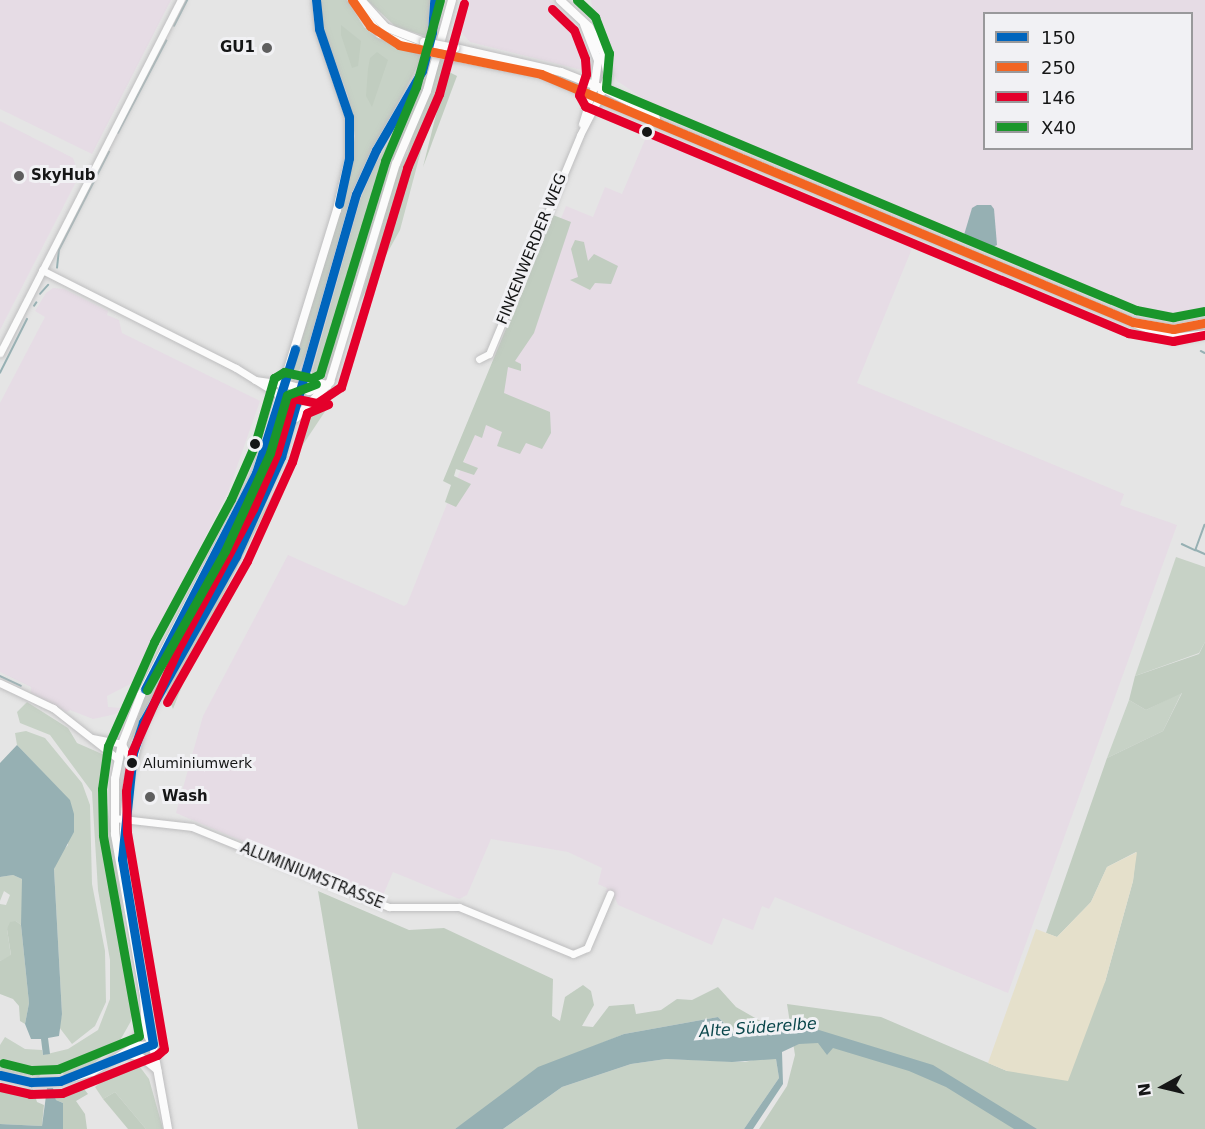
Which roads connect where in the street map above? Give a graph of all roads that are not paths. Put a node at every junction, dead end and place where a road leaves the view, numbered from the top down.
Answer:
1 (180, 0) edge
2 (316, 0) edge
3 (352, 0) edge
4 (362, 0) edge
5 (434, 0) edge
6 (452, 0) edge
7 (560, 0) edge
8 (424, 46) junction
9 (597, 92) junction
10 (42, 270) junction
11 (1133, 322) junction
12 (1205, 323) edge
13 (1205, 334) edge
14 (0, 353) edge
15 (479, 359) dead end
16 (306, 369) junction
17 (255, 380) junction
18 (285, 384) junction
19 (329, 385) junction
20 (301, 389) junction
21 (281, 396) junction
22 (298, 401) junction
23 (311, 401) junction
24 (291, 424) junction
25 (0, 683) edge
26 (92, 738) junction
27 (122, 744) junction
28 (118, 759) junction
29 (131, 762) junction
30 (114, 818) junction
31 (126, 818) junction
32 (122, 859) junction
33 (610, 894) dead end
34 (144, 994) junction
35 (144, 1019) junction
36 (153, 1044) junction
37 (132, 1046) junction
38 (125, 1054) junction
39 (157, 1070) junction
40 (0, 1076) edge
41 (168, 1129) edge

1 - 10 street
2 - 18 main road
3 - 8 main road
4 - 8 main road
5 - 16 main road
6 - 19 main road
7 - 9 main road
8 - 9 main road, bridge
9 - 11 main road
9 - 15 street, FINKENWERDER WEG
10 - 14 street
10 - 17 street
11 - 12 main road
11 - 13 main road
16 - 19 main road
16 - 20 main road
17 - 18 street
17 - 21 street
18 - 20 main road
18 - 21 main road
19 - 20 main road
19 - 23 main road
20 - 22 main road
21 - 22 main road
21 - 27 main road
22 - 23 main road
22 - 24 main road
23 - 24 main road
24 - 29 main road
25 - 26 street
26 - 27 street
26 - 28 street
27 - 28 main road
27 - 29 street
28 - 30 main road
29 - 31 main road
30 - 31 street, ALUMINIUMSTRASSE
30 - 32 main road
31 - 32 main road
31 - 33 street, ALUMINIUMSTRASSE
32 - 34 main road
34 - 35 main road
34 - 36 main road
35 - 36 main road
35 - 37 street
36 - 37 street
36 - 38 street
36 - 39 main road
37 - 38 street
38 - 39 street
38 - 40 street
39 - 41 main road

